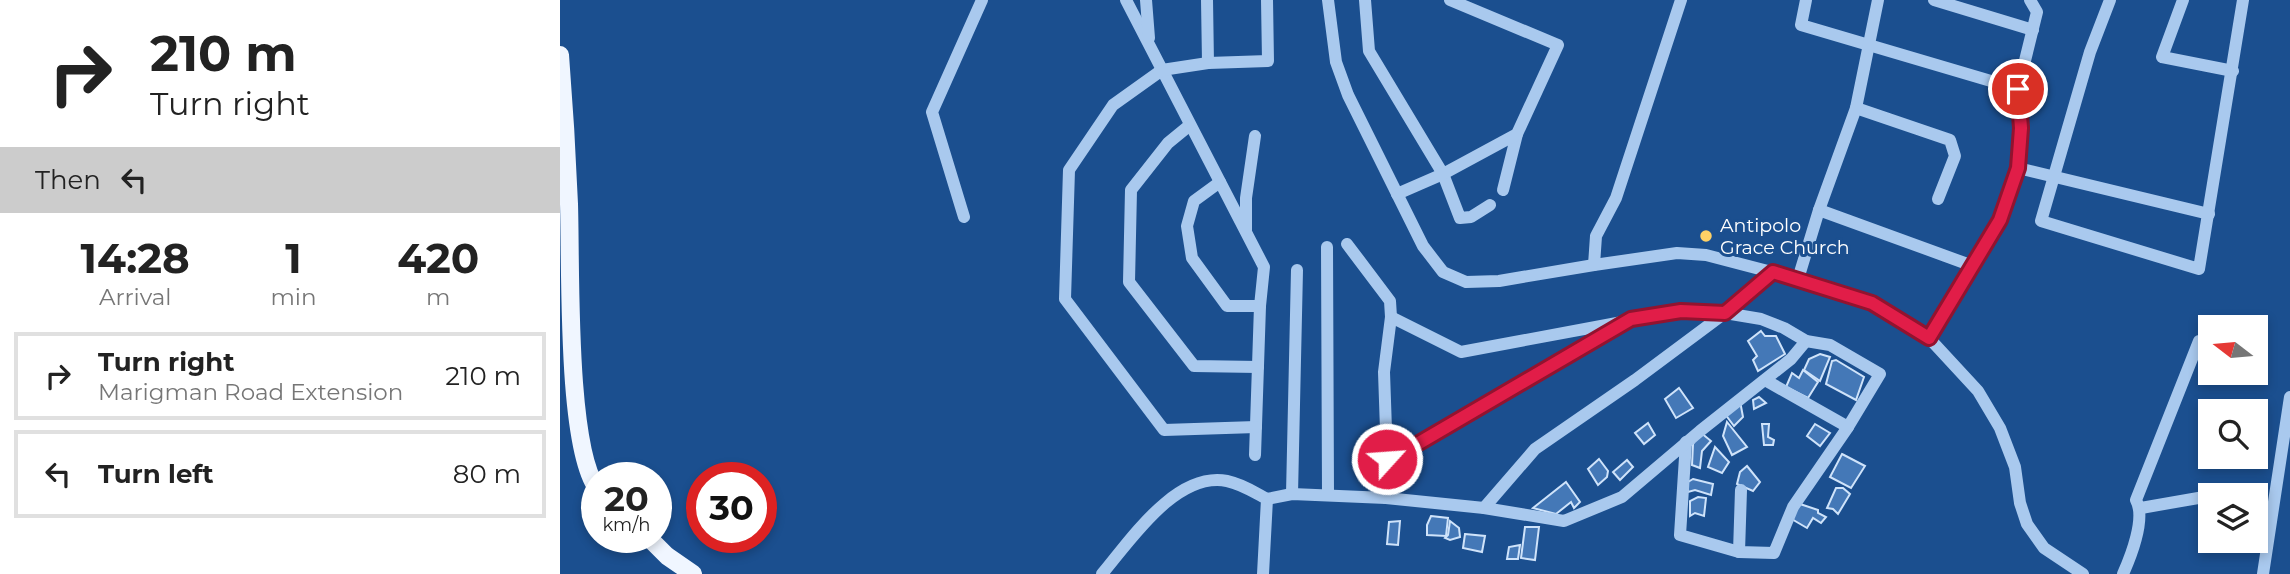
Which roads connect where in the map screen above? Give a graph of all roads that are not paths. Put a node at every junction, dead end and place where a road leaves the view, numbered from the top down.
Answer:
1 (982, 0) edge
2 (1126, 0) edge
3 (1146, 0) edge
4 (1207, 0) edge
5 (1267, 0) edge
6 (1328, 0) edge
7 (1365, 0) edge
8 (1450, 0) edge
9 (1681, 0) edge
10 (1806, 0) edge
11 (1878, 0) edge
12 (1934, 0) edge
13 (2030, 0) edge
14 (2110, 0) edge
15 (2183, 0) edge
16 (2243, 0) edge
17 (2033, 30) junction
18 (1871, 44) junction
19 (1149, 46) junction
20 (560, 55) edge
21 (1208, 62) junction
22 (1162, 70) junction
23 (2233, 71) junction
24 (2018, 89) junction
25 (1856, 108) junction
26 (1190, 125) junction
27 (1517, 134) junction
28 (1255, 136) dead end
29 (2018, 168) junction
30 (1443, 174) junction
31 (2055, 175) junction
32 (1220, 182) junction
33 (1503, 190) dead end
34 (1397, 194) junction
35 (1938, 199) dead end
36 (564, 200) edge
37 (1490, 205) dead end
38 (1819, 210) junction
39 (2209, 214) junction
40 (964, 217) dead end
41 (1247, 233) junction
42 (1347, 244) dead end
43 (1327, 247) dead end
44 (565, 252) edge
45 (1594, 265) junction
46 (1973, 265) junction
47 (1297, 270) dead end
48 (1773, 272) junction
49 (1798, 279) junction
50 (1260, 306) junction
51 (1725, 313) junction
52 (1391, 317) junction
53 (1631, 319) junction
54 (1929, 338) junction
55 (1806, 341) junction
56 (2198, 344) edge
57 (1258, 367) junction
58 (1765, 380) junction
59 (2290, 397) edge
60 (1256, 427) junction
61 (1848, 427) junction
62 (1686, 442) junction
63 (1255, 455) dead end
64 (1387, 459) junction
65 (585, 462) edge
66 (1741, 490) dead end
67 (1292, 494) junction
68 (1328, 494) junction
69 (1387, 498) junction
70 (2198, 498) edge
71 (1267, 499) junction
72 (1484, 508) junction
73 (2141, 508) junction
74 (1739, 552) junction
75 (664, 553) edge
76 (693, 574) edge
77 (1102, 574) edge
78 (1263, 574) edge
79 (2083, 574) edge
80 (2123, 574) edge
81 (2263, 574) edge

1 - 40 street
2 - 19 street
3 - 19 street
4 - 21 street
5 - 21 street
6 - 34 street
7 - 30 street
8 - 27 street
9 - 45 street
10 - 18 street
11 - 18 street
12 - 17 street
13 - 17 street
14 - 31 street
15 - 23 street
16 - 23 street
17 - 24 street
18 - 24 street
18 - 25 street
19 - 22 street
20 - 36 main road
21 - 22 street
22 - 26 street
22 - 60 street
23 - 39 street
24 - 29 street
25 - 35 street
25 - 38 street
26 - 32 street
26 - 57 street
27 - 30 street
27 - 33 street
28 - 41 street
29 - 31 street
29 - 46 street
30 - 34 street
30 - 37 street
31 - 39 street
31 - 39 street
32 - 41 street
32 - 50 street
34 - 45 street
36 - 44 main road
38 - 46 street
38 - 49 street
41 - 50 street
42 - 52 street
43 - 68 street
44 - 65 main road
45 - 48 street
46 - 54 street
47 - 67 street
48 - 49 street
48 - 51 street
49 - 54 street
50 - 57 street
51 - 53 street
51 - 55 street
51 - 72 street
52 - 53 street
52 - 64 street
53 - 64 street
54 - 79 street
55 - 58 street
55 - 61 street
56 - 73 street
57 - 60 street
58 - 61 street
58 - 62 street
59 - 81 street
60 - 63 street
61 - 74 street
62 - 72 street
62 - 74 street
64 - 69 street
66 - 74 street
67 - 68 street
67 - 71 street
68 - 69 street
69 - 72 street
70 - 73 street
71 - 77 street
71 - 78 street
73 - 80 street
75 - 76 main road

